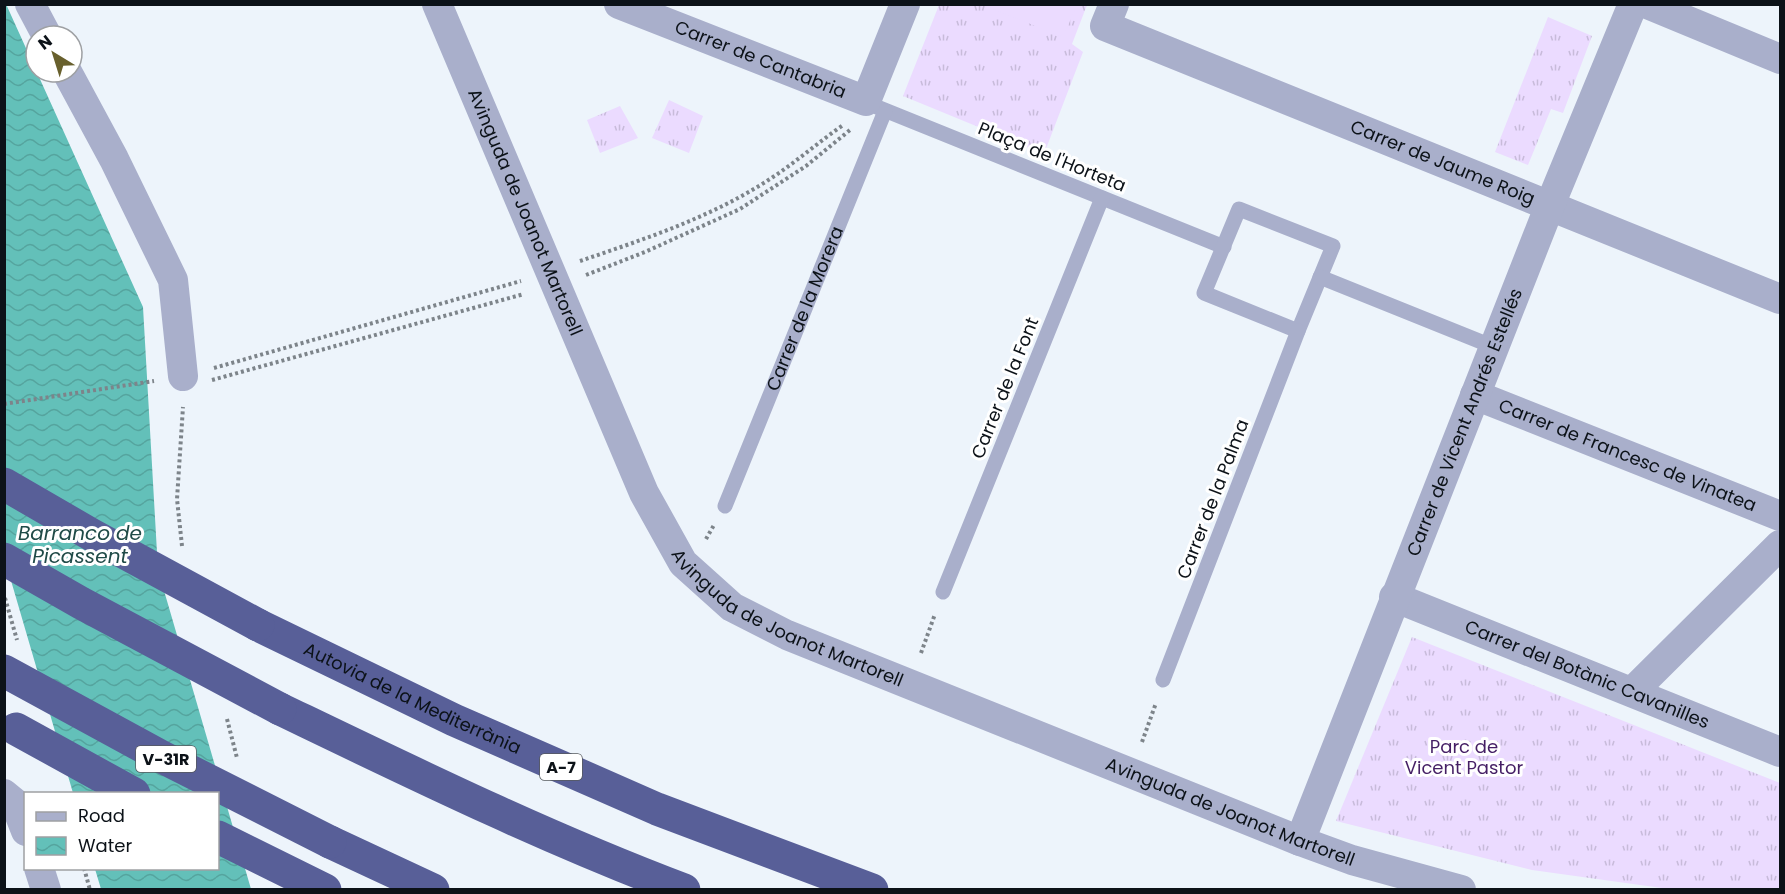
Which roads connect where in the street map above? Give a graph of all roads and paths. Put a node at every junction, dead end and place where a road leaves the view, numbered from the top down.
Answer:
1 (30, 4) edge
2 (437, 4) edge
3 (620, 4) edge
4 (905, 4) edge
5 (1634, 4) edge
6 (1647, 4) edge
7 (1110, 15) edge
8 (41, 24) edge
9 (1780, 59) edge
10 (73, 84) edge
11 (875, 106) junction
12 (1102, 198) junction
13 (1550, 205) junction
14 (1224, 247) junction
15 (586, 275) dead end
16 (1320, 277) junction
17 (524, 294) dead end
18 (1780, 299) edge
19 (1298, 331) junction
20 (1494, 346) junction
21 (182, 380) junction
22 (1475, 395) junction
23 (4, 404) edge
24 (4, 484) edge
25 (725, 506) dead end
26 (1780, 516) edge
27 (1780, 545) edge
28 (4, 559) edge
29 (943, 592) joint
30 (1394, 597) junction
31 (921, 653) dead end
32 (4, 670) edge
33 (1163, 680) joint
34 (1632, 692) junction
35 (10, 726) edge
36 (1142, 741) dead end
37 (1780, 752) edge
38 (130, 792) edge
39 (4, 794) edge
40 (24, 826) edge
41 (219, 837) edge
42 (1300, 841) junction
43 (40, 870) edge
44 (85, 870) edge
45 (46, 890) edge
46 (90, 890) edge
47 (325, 890) edge
48 (433, 890) edge
49 (684, 890) edge
50 (872, 890) edge
51 (1461, 890) edge

1 - 8 street
2 - 42 street, Avinguda de Joanot Martorell
3 - 11 street, Carrer de Cantabria
4 - 11 street, Carrer de la Morera
5 - 13 street, Carrer de Vicent Andrés Estellés
6 - 9 street
7 - 13 street, Carrer de Jaume Roig
10 - 21 street
11 - 12 lane, Plaça de l'Horteta
11 - 15 path
11 - 25 lane, Carrer de la Morera
12 - 14 lane, Plaça de l'Horteta
12 - 29 lane, Carrer de la Font
13 - 18 street, Carrer de Jaume Roig
13 - 20 street, Carrer de Vicent Andrés Estellés
14 - 16 lane
14 - 19 lane
16 - 19 lane
16 - 20 lane
17 - 21 path
19 - 33 lane, Carrer de la Palma
20 - 22 street, Carrer de Vicent Andrés Estellés
21 - 23 path
22 - 26 street, Carrer de Francesc de Vinatea
22 - 30 street, Carrer de Vicent Andrés Estellés
24 - 50 highway, Autovia de la Mediterrània / A-7, bridge
27 - 34 street
28 - 49 highway, bridge
29 - 31 path
30 - 34 street, Carrer del Botànic Cavanilles
30 - 42 street, Carrer de Vicent Andrés Estellés
32 - 48 highway, V-31R, bridge
33 - 36 path
34 - 37 street, Carrer del Botànic Cavanilles
35 - 38 highway, V-31R, bridge
39 - 40 street
41 - 47 highway, bridge
42 - 51 street, Avinguda de Joanot Martorell
43 - 45 street
44 - 46 path

